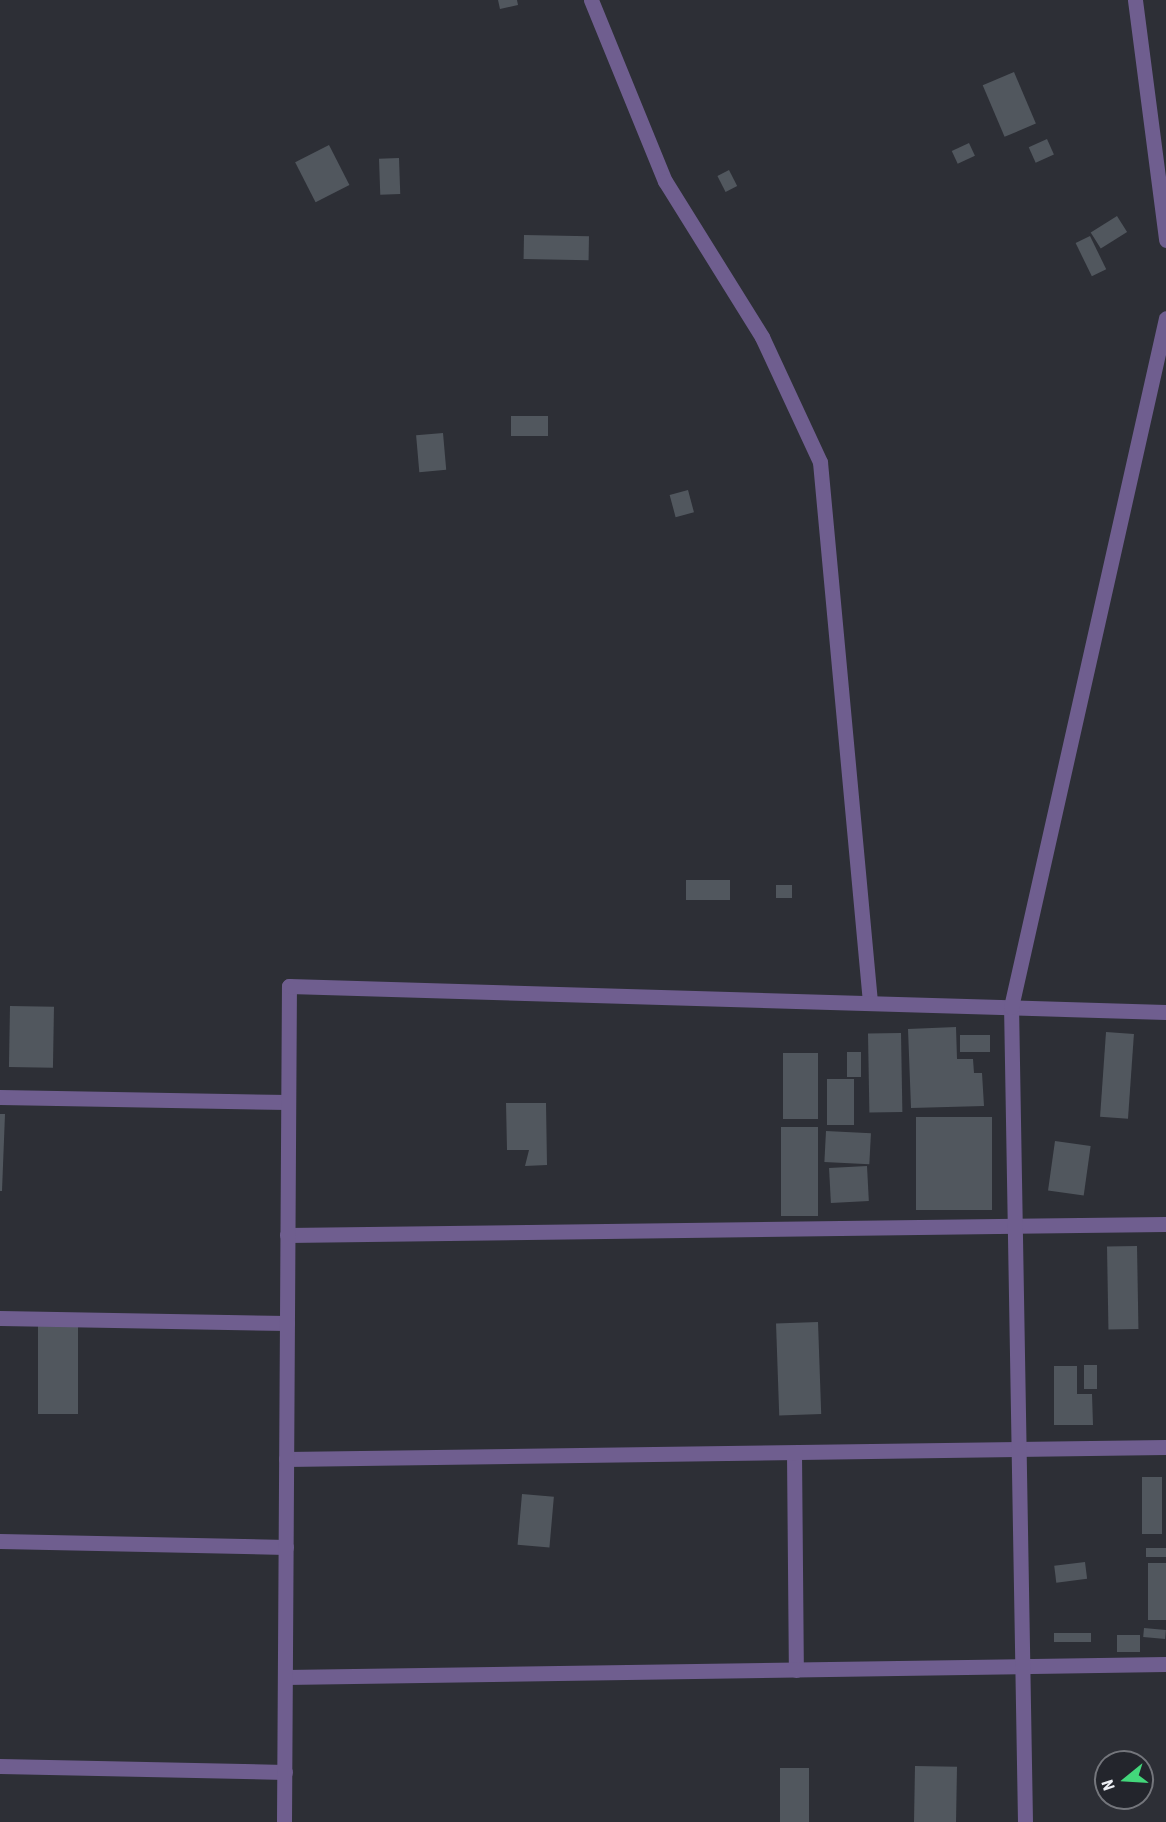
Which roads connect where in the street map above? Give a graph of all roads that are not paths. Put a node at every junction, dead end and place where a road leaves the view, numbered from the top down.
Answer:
1 (591, 0) edge
2 (1135, 0) edge
3 (1166, 240) edge
4 (1166, 318) edge
5 (870, 1002) junction
6 (1011, 1007) junction
7 (1166, 1012) edge
8 (0, 1096) edge
9 (288, 1102) junction
10 (1166, 1224) edge
11 (1015, 1226) junction
12 (287, 1235) junction
13 (0, 1318) edge
14 (287, 1323) junction
15 (1166, 1447) edge
16 (1019, 1449) junction
17 (795, 1453) junction
18 (286, 1459) junction
19 (0, 1541) edge
20 (286, 1547) junction
21 (1166, 1665) edge
22 (1023, 1666) junction
23 (796, 1670) junction
24 (285, 1677) junction
25 (0, 1766) edge
26 (285, 1772) junction
27 (284, 1822) edge
28 (1025, 1822) edge

1 - 5 street
2 - 3 street
4 - 6 street
5 - 6 street
5 - 9 street
6 - 7 street
6 - 11 street
8 - 9 street
9 - 12 street
10 - 11 street
11 - 12 street
11 - 16 street
12 - 14 street
13 - 14 street
14 - 18 street
15 - 16 street
16 - 17 street
16 - 22 street
17 - 18 street
17 - 23 street
18 - 20 street
19 - 20 street
20 - 24 street
21 - 22 street
22 - 23 street
22 - 28 street
23 - 24 street
24 - 26 street
25 - 26 street
26 - 27 street

